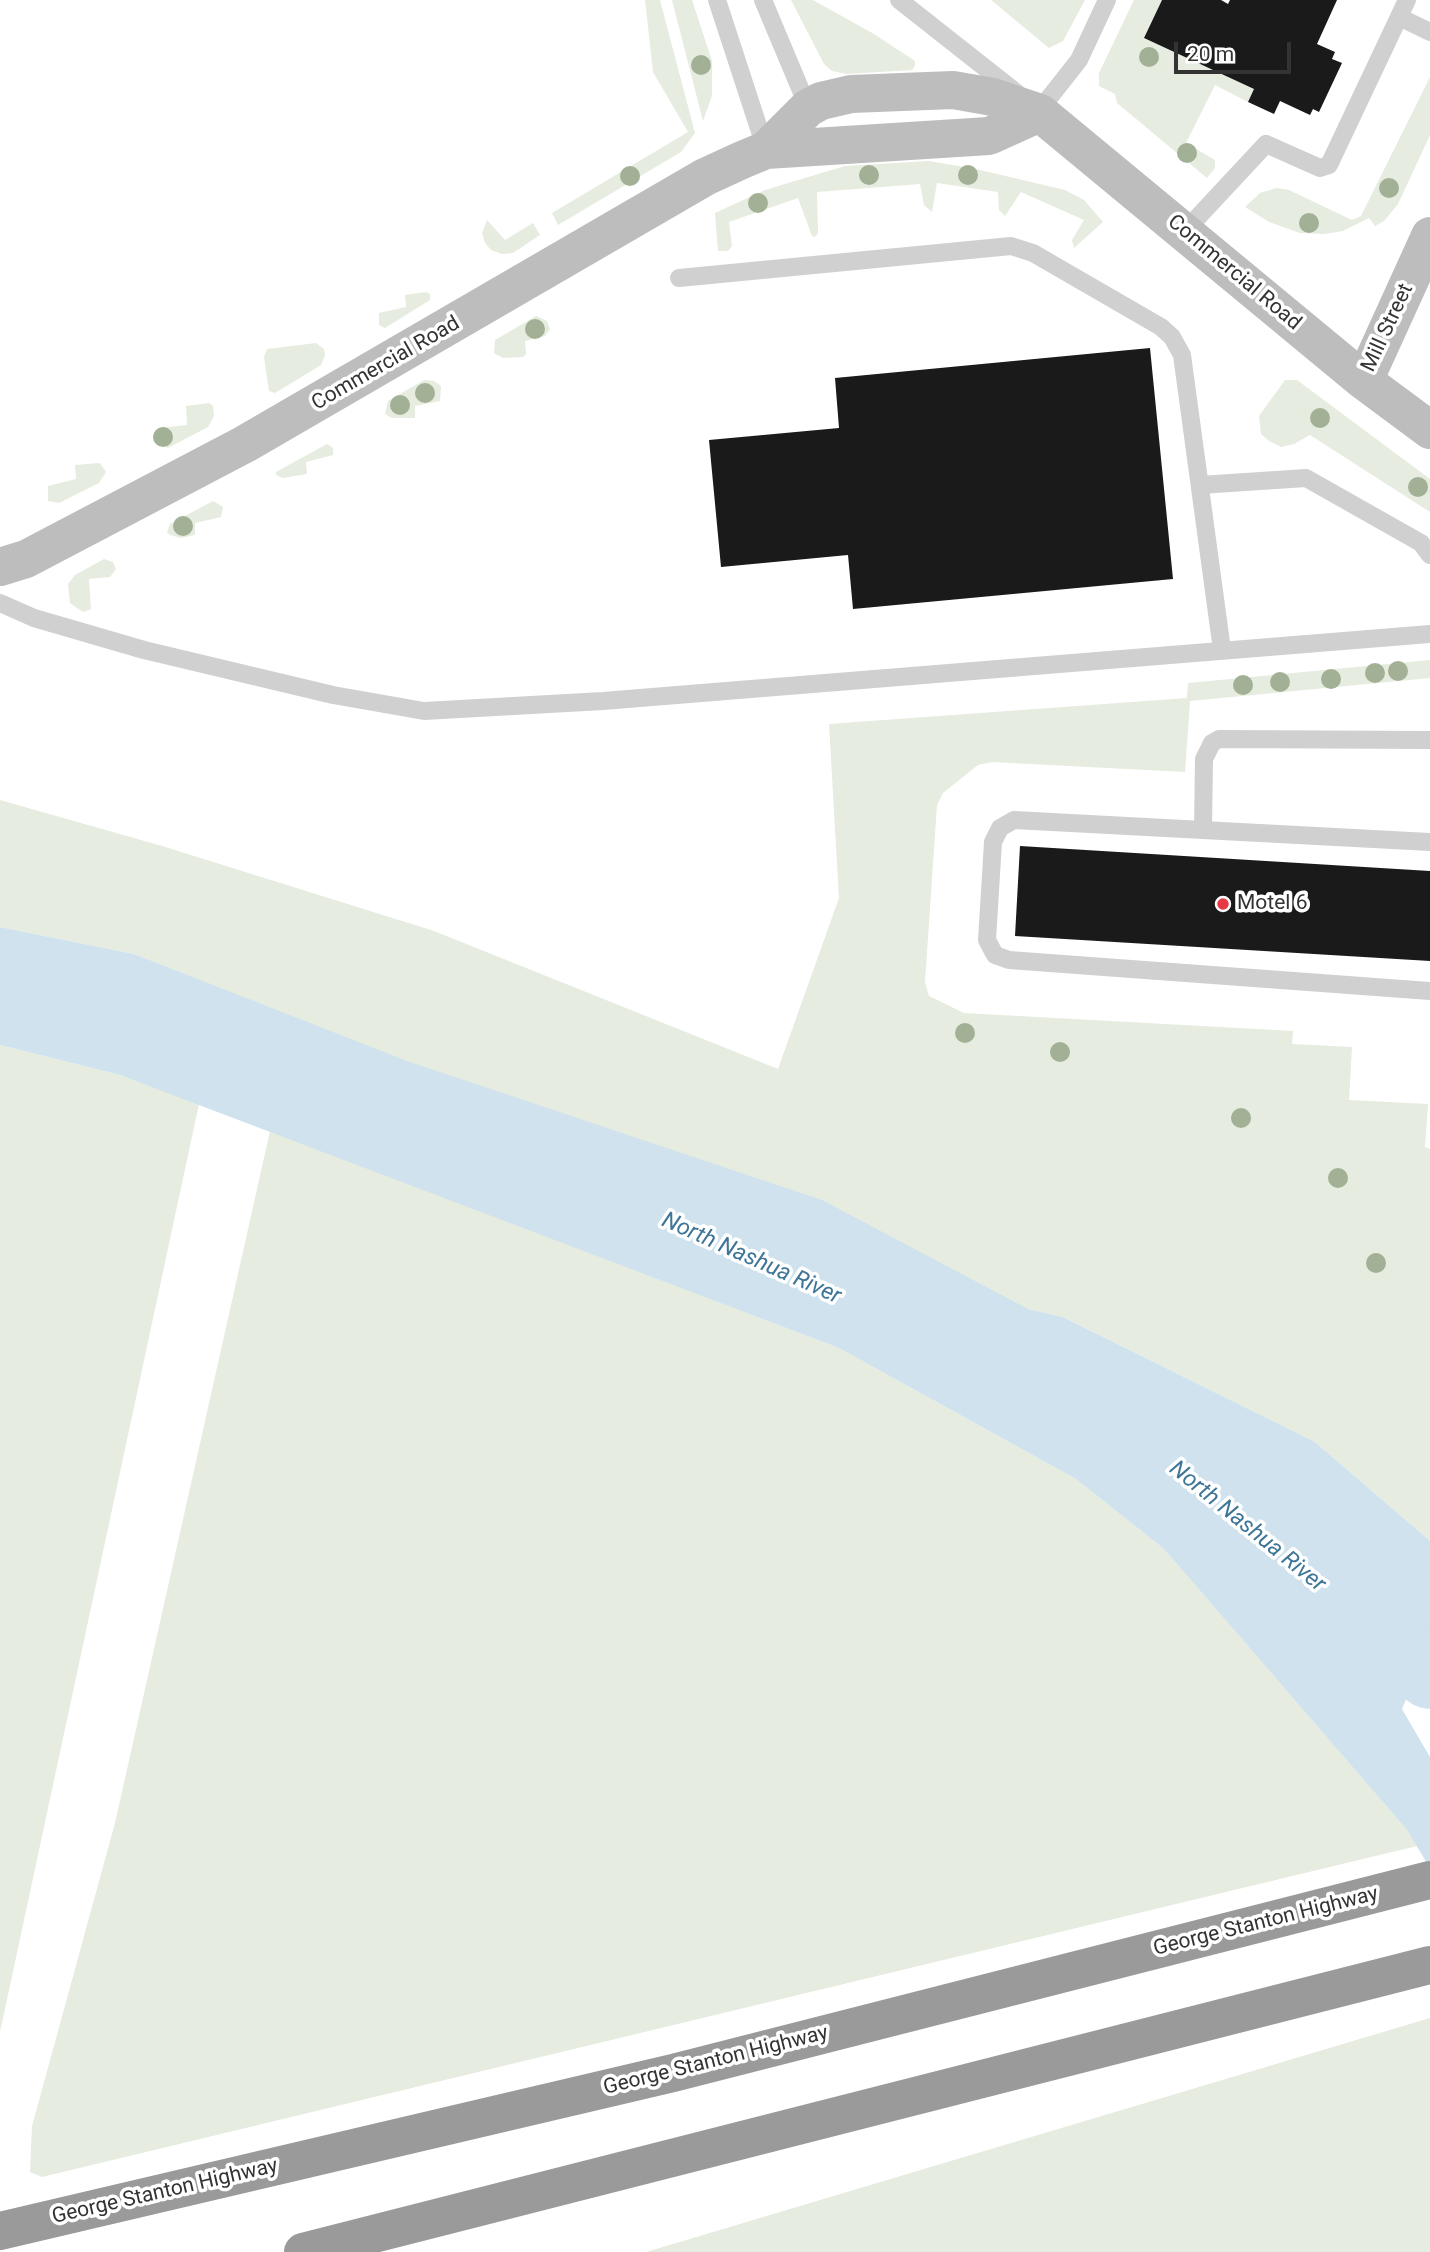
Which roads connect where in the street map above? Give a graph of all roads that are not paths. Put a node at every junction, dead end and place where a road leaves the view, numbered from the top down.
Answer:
1 (717, 0) edge
2 (763, 0) edge
3 (899, 0) edge
4 (1107, 0) edge
5 (1407, 0) edge
6 (1399, 17) junction
7 (1430, 32) edge
8 (808, 108) junction
9 (1040, 113) junction
10 (824, 148) junction
11 (766, 150) junction
12 (1184, 232) junction
13 (1430, 236) edge
14 (679, 278) dead end
15 (1364, 381) junction
16 (1430, 430) edge
17 (1200, 485) junction
18 (1430, 555) edge
19 (0, 567) edge
20 (0, 603) edge
21 (1430, 634) edge
22 (1222, 650) junction
23 (1430, 740) edge
24 (1203, 830) junction
25 (1430, 842) edge
26 (1430, 991) edge
27 (1430, 1880) edge
28 (1423, 1967) edge
29 (0, 2231) edge
30 (303, 2252) edge

1 - 11 lane
2 - 8 lane
3 - 9 lane
4 - 9 lane
5 - 6 lane
6 - 7 lane
6 - 12 lane
8 - 9 street, Commercial Road
8 - 10 lane
8 - 11 street, Commercial Road
9 - 10 street, Commercial Road
9 - 12 street, Commercial Road
10 - 11 street, Commercial Road
11 - 19 street, Commercial Road
12 - 15 street, Commercial Road
13 - 15 street, Mill Street
14 - 17 lane
15 - 16 street, Commercial Road
17 - 18 lane
17 - 22 lane
20 - 22 lane
21 - 22 lane
23 - 24 lane
24 - 25 lane
24 - 26 lane
27 - 29 highway, George Stanton Highway
28 - 30 highway

